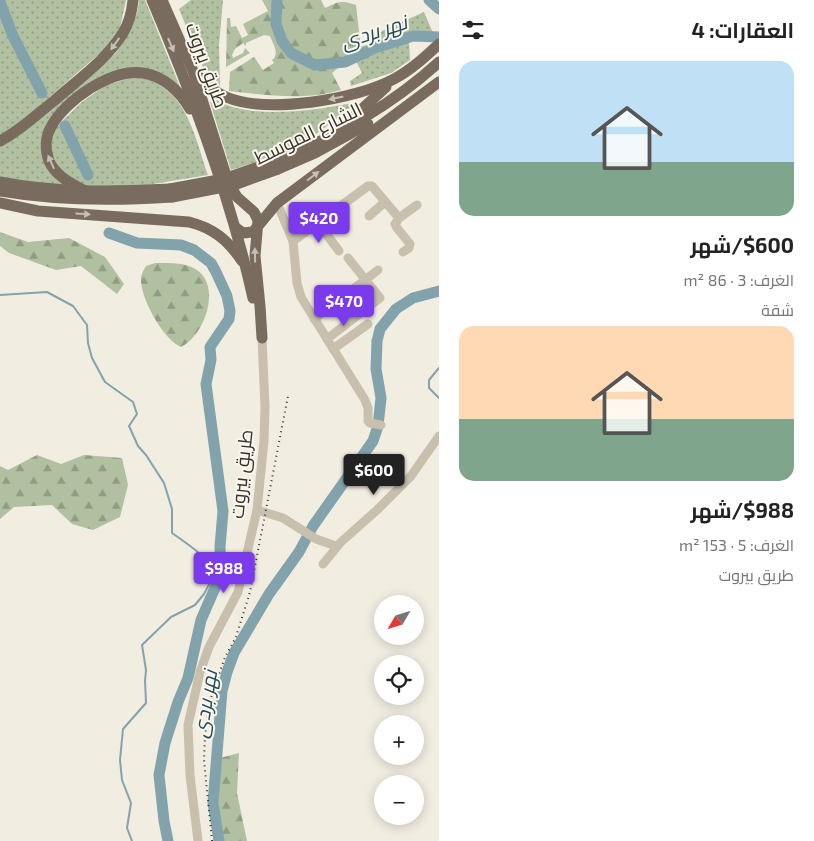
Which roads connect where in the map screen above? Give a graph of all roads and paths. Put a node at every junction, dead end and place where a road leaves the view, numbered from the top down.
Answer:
1 (133, 0) edge
2 (152, 0) edge
3 (162, 0) edge
4 (439, 44) edge
5 (439, 62) edge
6 (193, 71) junction
7 (439, 72) edge
8 (392, 80) junction
9 (439, 82) edge
10 (384, 118) junction
11 (203, 130) junction
12 (338, 132) junction
13 (0, 141) edge
14 (277, 165) junction
15 (0, 182) edge
16 (0, 191) edge
17 (87, 192) junction
18 (171, 193) junction
19 (386, 202) junction
20 (0, 203) edge
21 (277, 203) junction
22 (417, 205) dead end
23 (369, 216) dead end
24 (399, 218) junction
25 (318, 223) junction
26 (258, 224) junction
27 (236, 228) junction
28 (293, 241) junction
29 (339, 251) dead end
30 (403, 252) dead end
31 (348, 258) dead end
32 (246, 268) junction
33 (378, 270) dead end
34 (366, 279) junction
35 (314, 319) junction
36 (368, 324) dead end
37 (262, 338) junction
38 (327, 339) junction
39 (333, 349) junction
40 (381, 424) dead end
41 (439, 436) edge
42 (257, 510) junction
43 (336, 546) junction
44 (323, 564) dead end
45 (198, 841) edge

1 -> 13 main road
2 -> 11 main road, طريق بيروت
3 - 6 main road, طريق بيروت
4 - 8 main road, الشارع الموسط
5 - 12 main road, الشارع الموسط
8 -> 6 main road, الشارع الموسط
6 - 26 main road, طريق بيروت
7 - 10 main road, الشارع الموسط
8 - 12 main road
9 - 10 main road, الشارع الموسط
10 - 14 main road, الشارع الموسط
21 -> 10 main road, الشارع الموسط
17 -> 11 main road
11 - 27 main road, طريق بيروت
12 - 14 main road, الشارع الموسط
14 - 18 main road, الشارع الموسط, bridge
15 - 17 main road, الشارع الموسط
16 - 18 main road, الشارع الموسط
17 - 18 main road, الشارع الموسط
19 - 23 street
19 - 24 street
19 - 25 street
20 -> 32 main road
21 - 26 main road, الشارع الموسط
21 - 28 street
22 - 24 street
24 - 30 street
25 - 28 street
25 - 29 street
26 - 27 main road
37 -> 26 main road, طريق بيروت
27 - 32 main road, طريق بيروت
28 - 35 street
31 - 34 street
32 - 37 main road, طريق بيروت
33 - 34 street
34 - 35 street
34 - 38 street
35 - 38 street
36 - 39 street
37 - 42 street, طريق بيروت
38 - 39 street
39 - 40 street
41 - 43 street
42 - 43 street
42 - 45 street, طريق بيروت
43 - 44 street

